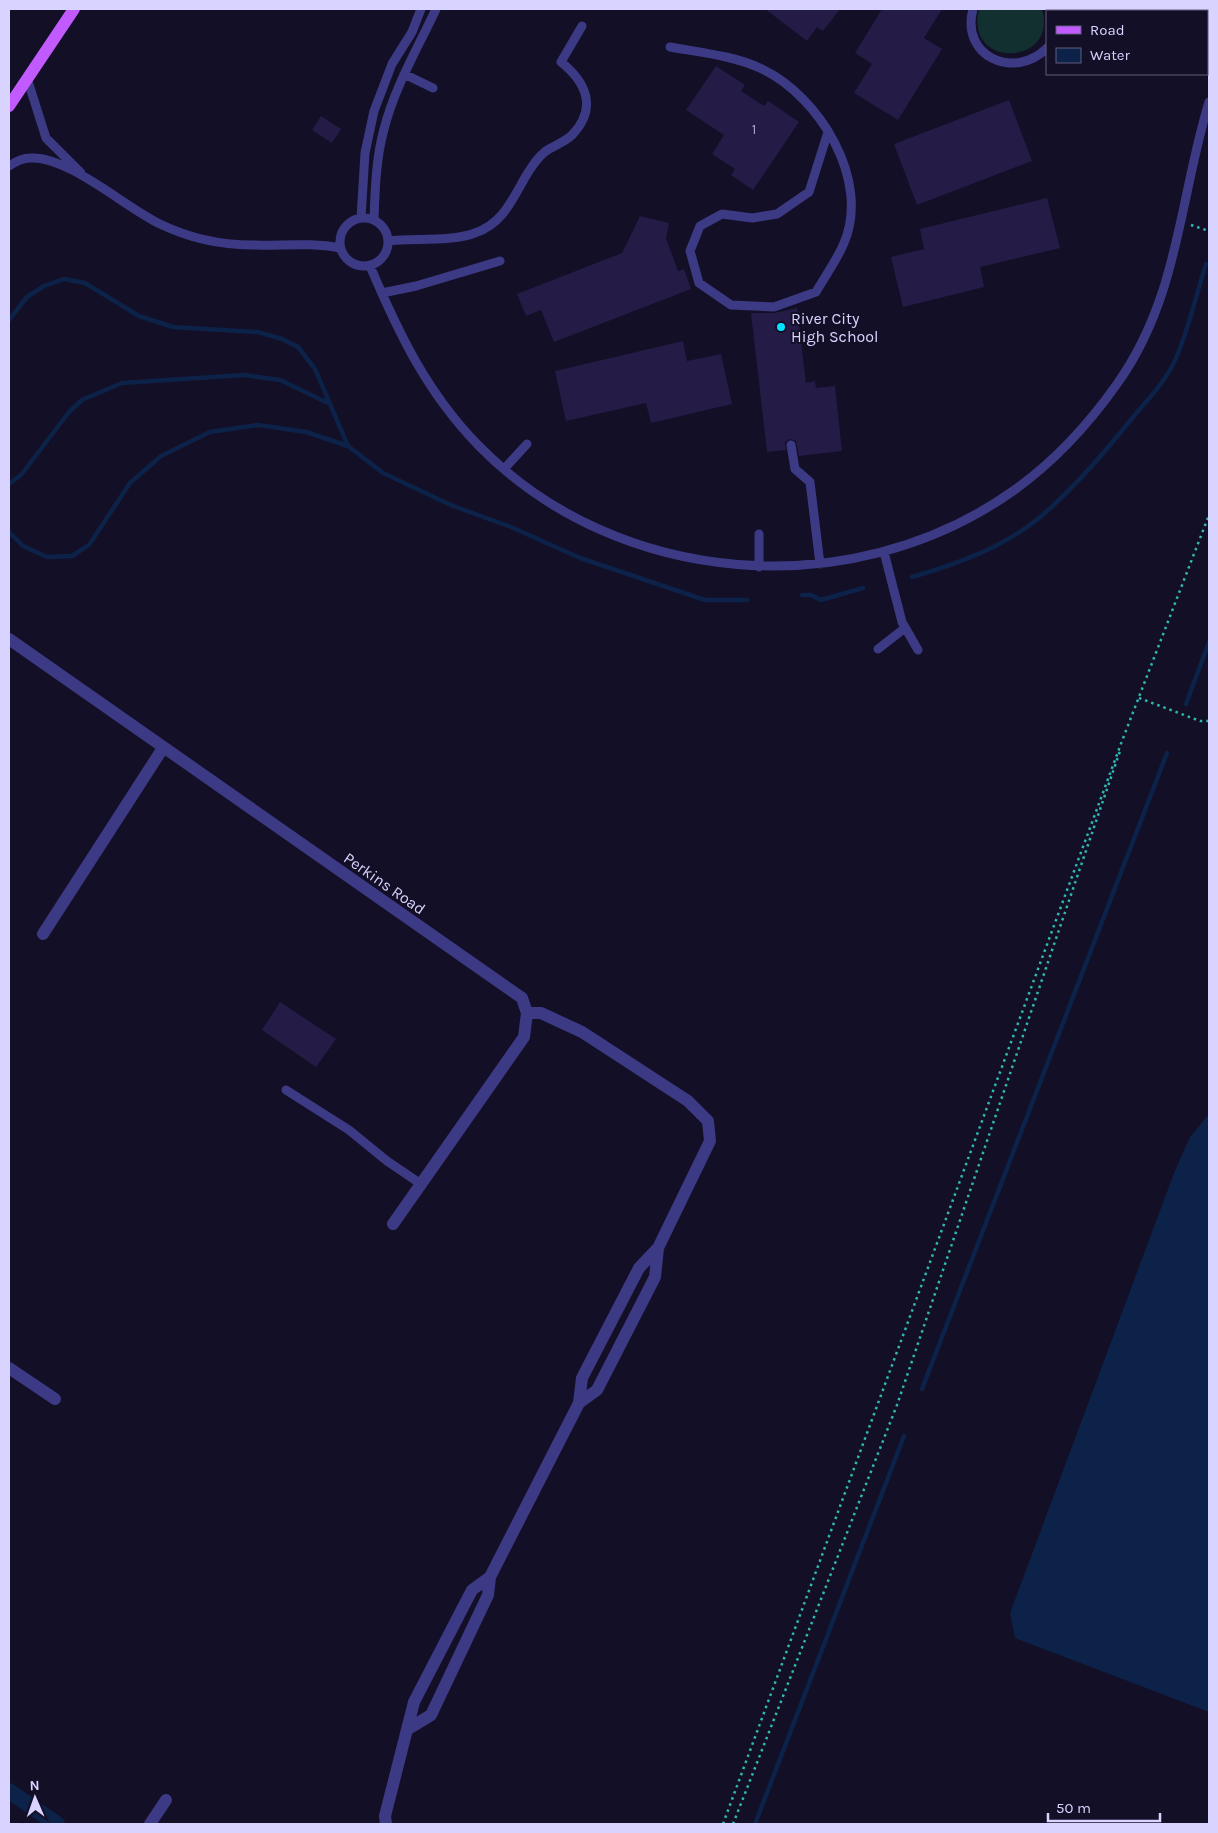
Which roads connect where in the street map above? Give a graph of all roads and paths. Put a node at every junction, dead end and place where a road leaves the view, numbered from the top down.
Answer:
1 (74, 9) edge
2 (421, 9) edge
3 (436, 9) edge
4 (973, 9) edge
5 (582, 26) dead end
6 (670, 47) dead end
7 (1046, 49) edge
8 (404, 74) junction
9 (28, 78) junction
10 (433, 88) dead end
11 (1209, 102) edge
12 (9, 106) edge
13 (828, 132) junction
14 (9, 166) edge
15 (84, 176) junction
16 (361, 218) junction
17 (374, 220) junction
18 (1182, 223) junction
19 (1209, 231) edge
20 (388, 242) junction
21 (340, 248) junction
22 (500, 261) dead end
23 (370, 266) junction
24 (382, 293) junction
25 (527, 444) dead end
26 (791, 446) dead end
27 (504, 469) junction
28 (1209, 515) edge
29 (759, 534) dead end
30 (884, 552) junction
31 (820, 564) junction
32 (759, 567) junction
33 (905, 628) junction
34 (9, 639) edge
35 (878, 649) dead end
36 (918, 650) dead end
37 (1139, 698) junction
38 (1209, 721) edge
39 (162, 748) junction
40 (43, 934) dead end
41 (527, 1013) junction
42 (286, 1090) dead end
43 (421, 1184) junction
44 (393, 1224) dead end
45 (658, 1248) junction
46 (9, 1368) edge
47 (55, 1399) dead end
48 (579, 1403) junction
49 (490, 1577) junction
50 (408, 1729) junction
51 (166, 1800) dead end
52 (150, 1824) edge
53 (386, 1824) edge
54 (723, 1824) edge
55 (732, 1824) edge

1 - 9 main road
2 - 16 lane
3 - 8 lane
4 - 7 lane
5 - 20 lane
6 - 13 lane
8 - 10 lane
8 - 17 lane
9 - 12 main road
9 - 15 lane
11 - 18 lane
13 - 13 lane
14 - 15 lane
15 - 21 lane
16 - 17 lane
16 - 21 lane
17 - 20 lane
18 - 19 path
18 - 30 lane
20 - 23 lane
21 - 23 lane
22 - 24 lane
23 - 24 lane
24 - 27 lane
25 - 27 lane
26 - 31 lane
27 - 32 lane
28 - 37 path
29 - 32 lane
30 - 31 lane
30 - 33 lane
31 - 32 lane
33 - 35 lane
33 - 36 lane
34 - 39 street, Perkins Road
37 - 38 path
37 - 54 path
37 - 55 path
39 - 40 street
39 - 41 street, Perkins Road
41 - 43 street
41 - 45 street
42 - 43 lane
43 - 44 street
45 - 48 street
45 - 48 street
46 - 47 street
48 - 49 street
49 - 50 street
49 - 50 street
50 - 53 street
51 - 52 street

